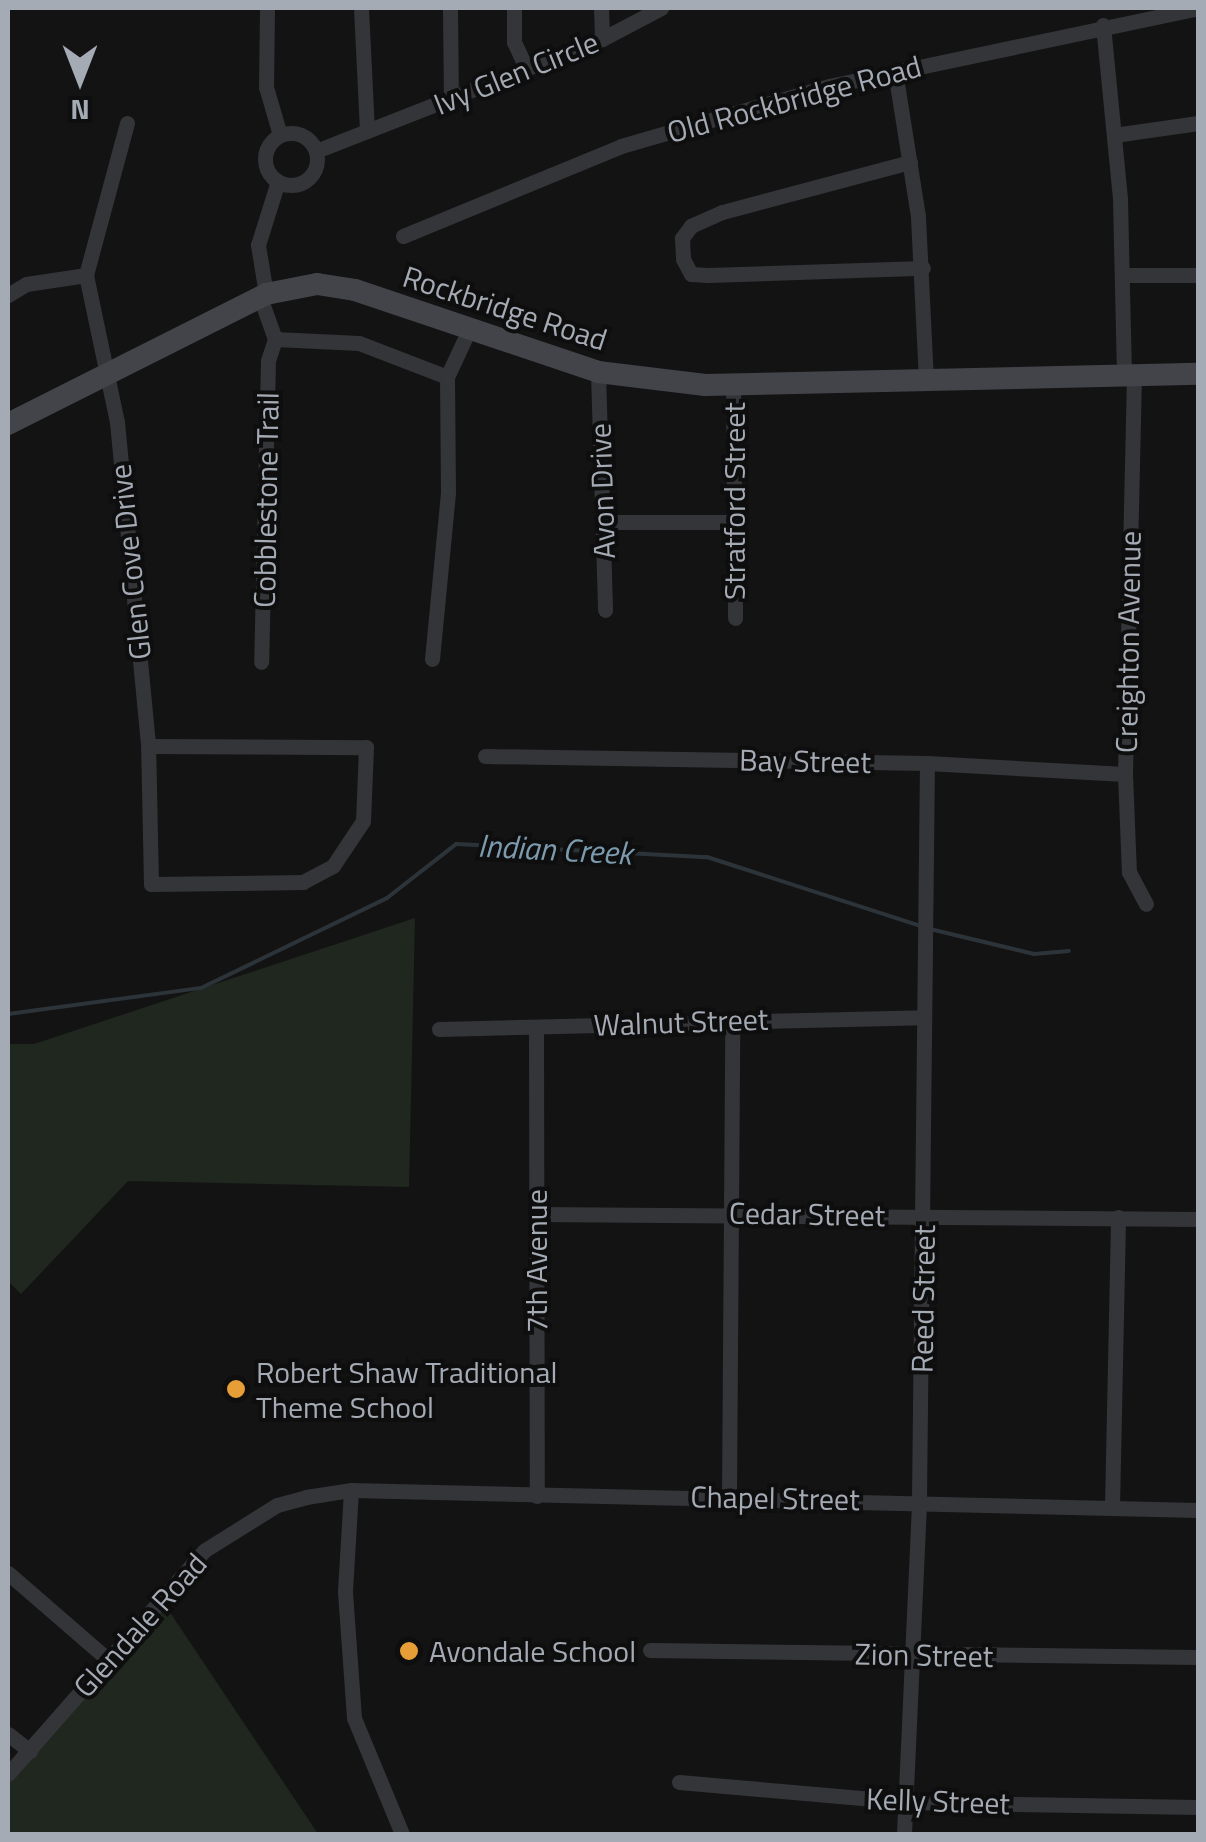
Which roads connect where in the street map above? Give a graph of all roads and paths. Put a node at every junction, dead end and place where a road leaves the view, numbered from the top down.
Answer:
1 (267, 8) edge
2 (362, 8) edge
3 (450, 8) edge
4 (514, 8) edge
5 (601, 8) edge
6 (661, 8) edge
7 (1198, 8) edge
8 (1103, 25) junction
9 (602, 39) junction
10 (526, 68) junction
11 (896, 70) junction
12 (450, 98) junction
13 (127, 122) dead end
14 (1198, 123) edge
15 (367, 130) junction
16 (280, 135) junction
17 (1114, 135) junction
18 (316, 151) junction
19 (910, 162) junction
20 (278, 181) junction
21 (403, 236) dead end
22 (923, 268) junction
23 (86, 275) junction
24 (1122, 275) junction
25 (1198, 275) edge
26 (263, 295) junction
27 (8, 296) edge
28 (468, 332) junction
29 (276, 339) junction
30 (598, 372) junction
31 (1198, 374) edge
32 (1129, 376) junction
33 (447, 377) junction
34 (106, 379) junction
35 (926, 380) junction
36 (734, 384) junction
37 (8, 424) edge
38 (603, 522) junction
39 (734, 522) junction
40 (605, 610) dead end
41 (735, 618) dead end
42 (432, 659) dead end
43 (261, 662) dead end
44 (148, 746) junction
45 (485, 756) dead end
46 (927, 763) junction
47 (1125, 774) junction
48 (1146, 904) dead end
49 (924, 1017) junction
50 (732, 1019) junction
51 (536, 1027) junction
52 (438, 1029) dead end
53 (731, 1213) junction
54 (535, 1214) junction
55 (924, 1216) junction
56 (1118, 1217) junction
57 (1198, 1219) edge
58 (351, 1490) junction
59 (536, 1496) junction
60 (729, 1496) junction
61 (919, 1500) junction
62 (1112, 1507) junction
63 (1198, 1510) edge
64 (8, 1574) edge
65 (650, 1650) dead end
66 (907, 1656) junction
67 (1198, 1657) edge
68 (106, 1658) junction
69 (8, 1734) edge
70 (30, 1750) junction
71 (8, 1774) edge
72 (678, 1782) dead end
73 (907, 1802) junction
74 (1198, 1807) edge
75 (402, 1834) edge
76 (904, 1834) edge

1 - 16 street
2 - 15 street
3 - 12 street
4 - 10 street
5 - 9 street
6 - 9 street, Ivy Glen Circle
7 - 8 street, Old Rockbridge Road
8 - 11 street, Old Rockbridge Road
8 - 17 street, Creighton Avenue
9 - 10 street, Ivy Glen Circle
10 - 12 street, Ivy Glen Circle
11 - 19 street
11 - 21 street, Old Rockbridge Road
12 - 15 street, Ivy Glen Circle
13 - 23 street
14 - 17 street
15 - 18 street, Ivy Glen Circle
16 - 18 street
16 - 20 street
17 - 24 street, Creighton Avenue
18 - 20 street, Ivy Glen Circle
19 - 22 street
19 - 22 street
20 - 26 street
22 - 35 street
23 - 27 street
23 - 34 street, Glen Cove Drive
24 - 25 street
24 - 32 street, Creighton Avenue
26 - 28 street, Rockbridge Road
26 - 29 street
26 - 34 street, Rockbridge Road
28 - 30 street, Rockbridge Road
28 - 33 street
29 - 33 street
29 - 43 street, Cobblestone Trail
30 - 36 street, Rockbridge Road
30 - 38 street, Avon Drive
31 - 32 street, Rockbridge Road
32 - 35 street, Rockbridge Road
32 - 47 street, Creighton Avenue
33 - 42 street
34 - 37 street, Rockbridge Road
34 - 44 street, Glen Cove Drive
35 - 36 street, Rockbridge Road
36 - 39 street, Stratford Street
38 - 39 street
38 - 40 street, Avon Drive
39 - 41 street, Stratford Street
44 - 44 street, Glen Cove Drive
45 - 46 street, Bay Street
46 - 47 street, Bay Street
46 - 49 street, Reed Street
47 - 48 street, Creighton Avenue
49 - 50 street, Walnut Street
49 - 55 street, Reed Street
50 - 51 street, Walnut Street
50 - 53 street
51 - 52 street, Walnut Street
51 - 54 street, 7th Avenue
53 - 54 street, Cedar Street
53 - 55 street, Cedar Street
53 - 60 street
54 - 59 street, 7th Avenue
55 - 56 street, Cedar Street
55 - 61 street, Reed Street
56 - 57 street, Cedar Street
56 - 62 street
58 - 59 street, Chapel Street
58 - 68 street, Glendale Road
58 - 75 street
59 - 60 street, Chapel Street
60 - 61 street, Chapel Street
61 - 62 street, Chapel Street
61 - 66 street, Reed Street
62 - 63 street, Chapel Street
64 - 68 street
65 - 66 street, Zion Street
66 - 67 street, Zion Street
66 - 73 street, Reed Street
68 - 70 street, Glendale Road
69 - 70 street
70 - 71 street, Glendale Road
72 - 73 street, Kelly Street
73 - 74 street, Kelly Street
73 - 76 street, Reed Street

